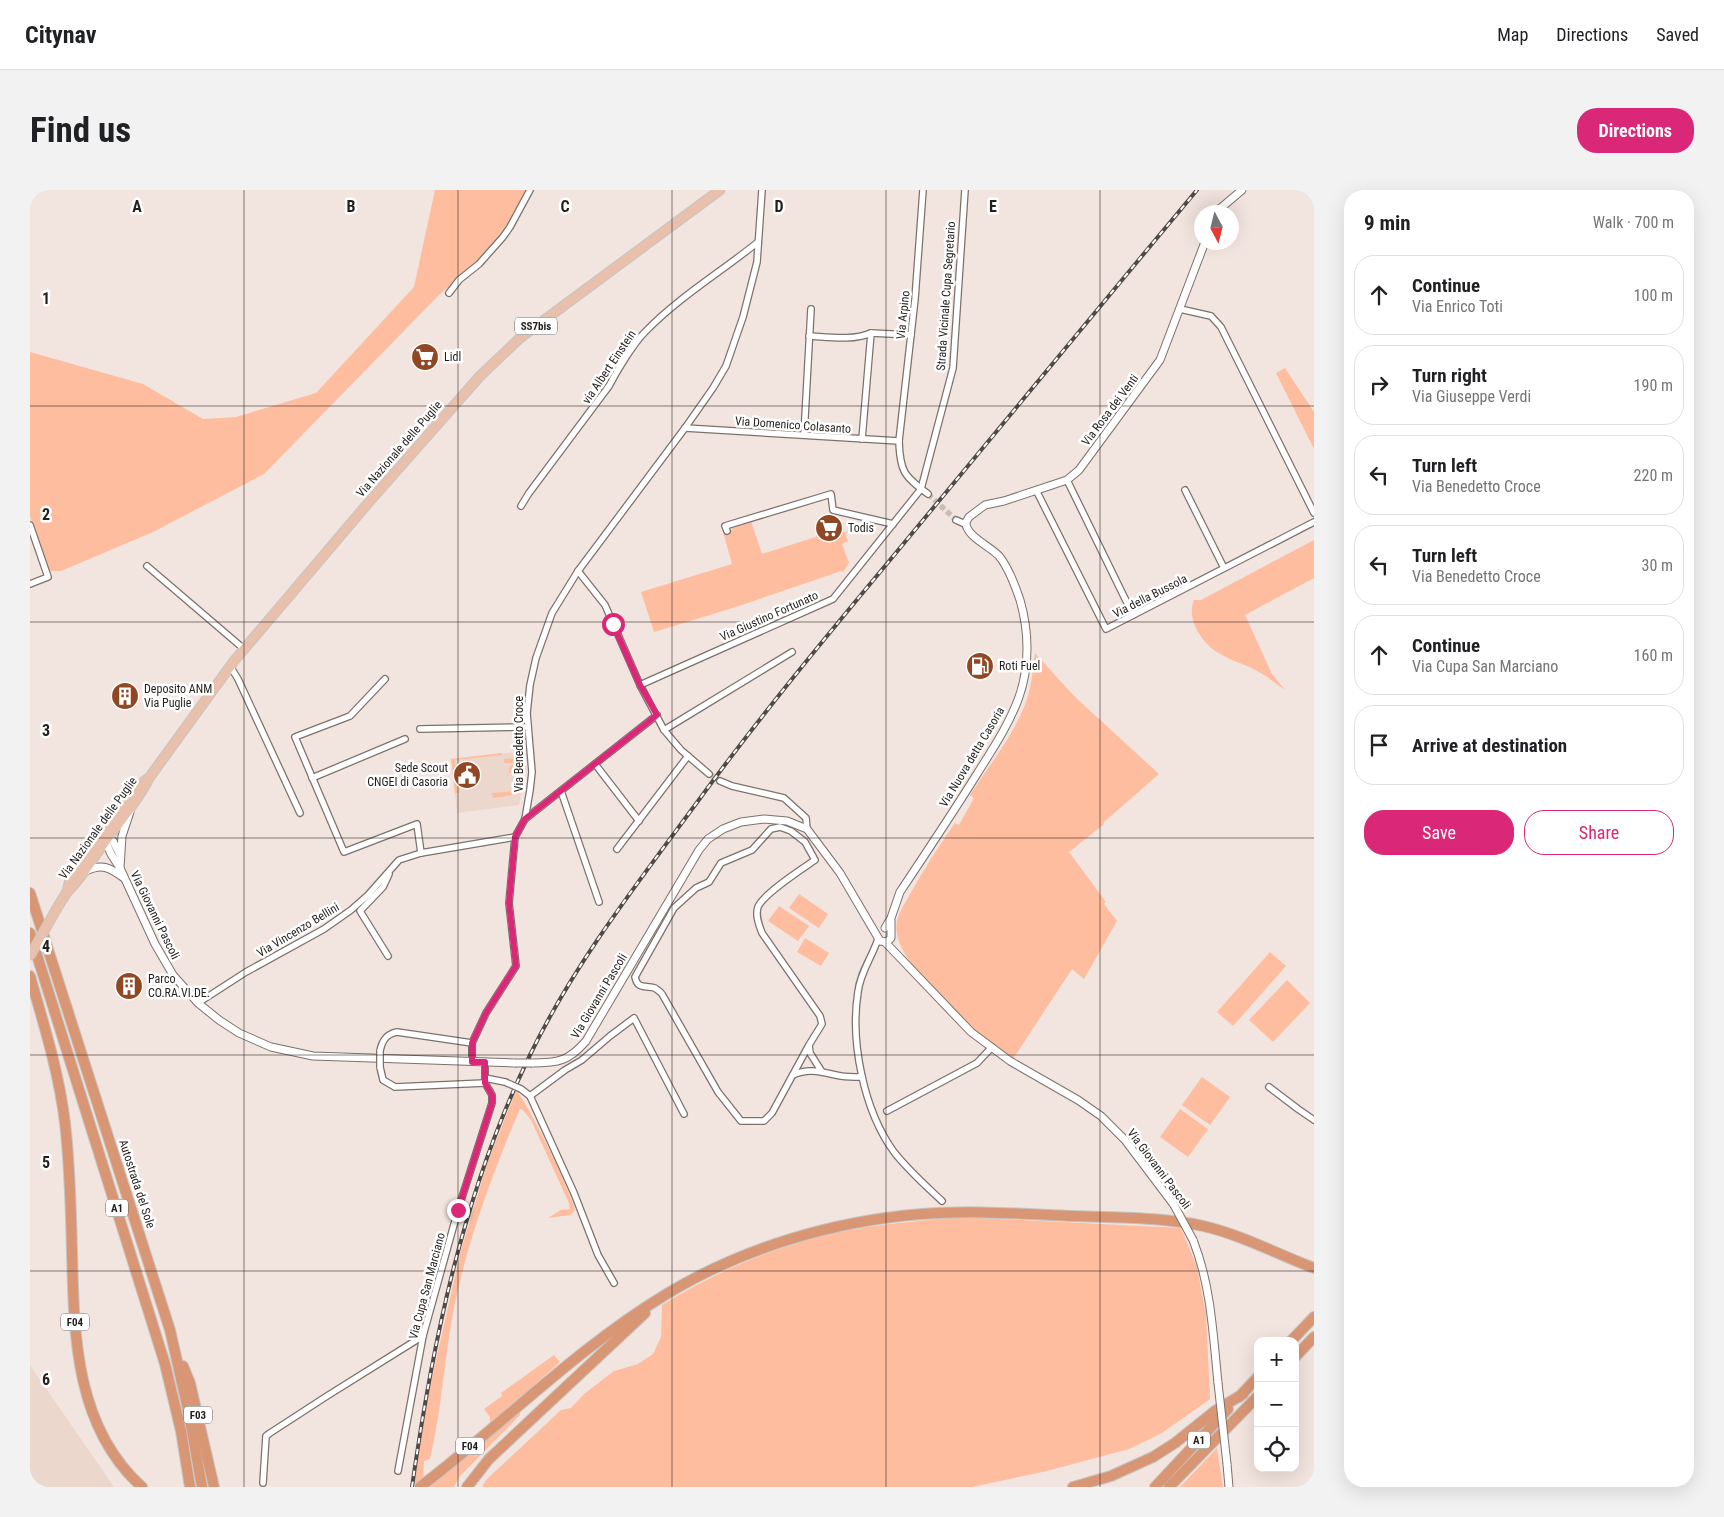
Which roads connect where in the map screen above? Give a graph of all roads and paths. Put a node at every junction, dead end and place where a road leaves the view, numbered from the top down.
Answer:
1 (530, 190) edge
2 (720, 190) edge
3 (762, 190) edge
4 (923, 190) edge
5 (965, 190) edge
6 (1242, 190) edge
7 (1224, 205) edge
8 (758, 242) junction
9 (1201, 250) edge
10 (449, 293) dead end
11 (811, 309) dead end
12 (1180, 309) junction
13 (871, 333) junction
14 (911, 335) junction
15 (809, 336) junction
16 (685, 428) junction
17 (804, 435) junction
18 (862, 439) junction
19 (899, 442) junction
20 (1067, 480) junction
21 (921, 490) junction
22 (1036, 490) junction
23 (1185, 490) dead end
24 (928, 494) tunnel mouth
25 (522, 506) dead end
26 (1314, 513) edge
27 (956, 520) tunnel mouth
28 (1314, 522) edge
29 (30, 524) edge
30 (893, 524) junction
31 (965, 524) junction
32 (727, 531) dead end
33 (147, 566) dead end
34 (1224, 568) junction
35 (578, 570) junction
36 (30, 584) edge
37 (1134, 615) junction
38 (244, 649) junction
39 (792, 652) dead end
40 (230, 666) junction
41 (385, 679) dead end
42 (640, 685) junction
43 (657, 715) junction
44 (528, 727) junction
45 (420, 729) dead end
46 (664, 730) junction
47 (405, 739) dead end
48 (688, 756) junction
49 (595, 764) junction
50 (709, 774) tunnel mouth
51 (150, 778) junction
52 (312, 778) junction
53 (720, 781) tunnel mouth
54 (561, 791) junction
55 (132, 805) junction
56 (300, 813) dead end
57 (525, 819) junction
58 (639, 821) junction
59 (807, 829) junction
60 (104, 837) junction
61 (515, 837) junction
62 (617, 849) dead end
63 (421, 853) junction
64 (120, 855) junction
65 (120, 868) junction
66 (391, 870) junction
67 (84, 872) junction
68 (124, 879) junction
69 (67, 892) junction
70 (30, 893) edge
71 (599, 902) dead end
72 (30, 933) edge
73 (884, 936) junction
74 (30, 956) edge
75 (388, 956) dead end
76 (30, 976) edge
77 (198, 1003) junction
78 (472, 1043) junction
79 (809, 1045) junction
80 (992, 1048) junction
81 (472, 1062) junction
82 (485, 1062) junction
83 (822, 1072) junction
84 (792, 1075) junction
85 (862, 1077) junction
86 (485, 1081) junction
87 (1269, 1087) dead end
88 (530, 1096) junction
89 (887, 1111) dead end
90 (684, 1114) dead end
91 (1314, 1120) edge
92 (942, 1201) dead end
93 (1314, 1268) edge
94 (614, 1283) dead end
95 (666, 1295) junction
96 (1314, 1317) edge
97 (423, 1336) junction
98 (1296, 1337) edge
99 (1314, 1337) edge
100 (173, 1345) junction
101 (1299, 1353) edge
102 (1254, 1382) edge
103 (1243, 1394) junction
104 (1254, 1400) edge
105 (398, 1471) dead end
106 (263, 1483) dead end
107 (142, 1487) edge
108 (190, 1487) edge
109 (202, 1487) edge
110 (214, 1487) edge
111 (420, 1487) edge
112 (467, 1487) edge
113 (1073, 1487) edge
114 (1155, 1487) edge
115 (1169, 1487) edge
116 (1229, 1487) edge

1 - 10 street
2 - 38 main road, Via Nazionale delle Puglie / SS7bis
3 - 8 street, Via Benedetto Croce
4 - 14 street, Via Arpino
5 - 21 street, Strada Vicinale Cupa Segretario
6 - 7 street
8 - 16 street, Via Benedetto Croce
8 - 25 street, via Albert Einstein
9 - 12 street, Via Rosa dei Venti
11 - 15 street
12 - 20 street, Via Rosa dei Venti
12 - 26 street
13 - 14 street
13 - 15 street
13 - 18 street
14 - 19 street, Via Arpino
15 - 17 street
16 - 17 street, Via Domenico Colasanto
16 - 35 street, Via Benedetto Croce
17 - 18 street, Via Domenico Colasanto
18 - 19 street, Via Domenico Colasanto
19 - 21 street, Via Arpino
20 - 22 street, Via Rosa dei Venti
20 - 37 street
21 - 24 street, Via Arpino
21 - 30 street, Via Giustino Fortunato
22 - 31 street, Via Rosa dei Venti
22 - 37 street, Via della Bussola
23 - 34 street
27 - 31 street
28 - 34 street, Via della Bussola
29 - 36 street
30 - 32 street
30 - 42 street, Via Giustino Fortunato
31 - 73 street, Via Nuova detta Casoria
33 - 38 street
34 - 37 street, Via della Bussola
35 - 42 street
35 - 44 street, Via Benedetto Croce
38 - 40 main road, Via Nazionale delle Puglie / SS7bis
39 - 46 street
40 - 51 main road, Via Nazionale delle Puglie / SS7bis
40 - 56 street
41 - 52 street
42 - 43 street
43 - 46 street
43 - 49 street
44 - 45 street
44 - 57 street, Via Benedetto Croce
46 - 48 street
47 - 52 street
48 - 50 street
48 - 58 street
49 - 54 street
49 - 58 street
51 - 55 main road, Via Nazionale delle Puglie / SS7bis
51 - 60 main road, Via Nazionale delle Puglie / SS7bis
52 - 63 street
53 - 59 street
54 - 57 street
54 - 71 street
55 - 60 main road, Via Nazionale delle Puglie / SS7bis
55 - 64 street
57 - 61 street, Via Benedetto Croce
58 - 62 street
59 - 73 street, Via Giovanni Pascoli
59 - 82 street, Via Giovanni Pascoli, bridge
60 - 64 street
60 - 65 street
60 - 67 main road, Via Nazionale delle Puglie / SS7bis
60 - 69 main road, Via Nazionale delle Puglie / SS7bis
61 - 63 street, Via Vincenzo Bellini
61 - 78 street, Via Benedetto Croce
63 - 66 street, Via Vincenzo Bellini
64 - 65 street
65 - 68 street, Via Giovanni Pascoli
66 - 75 street
66 - 77 street, Via Vincenzo Bellini
67 - 68 street
67 - 69 main road, Via Nazionale delle Puglie / SS7bis
68 - 77 street, Via Giovanni Pascoli
69 - 74 main road, Via Nazionale delle Puglie / SS7bis, bridge
70 - 100 highway, Autostrada del Sole / A1
72 - 108 highway, A1
73 - 80 street, Via Giovanni Pascoli
73 - 85 street
76 - 107 highway, F04
77 - 81 street, Via Giovanni Pascoli
78 - 81 street, Via Benedetto Croce
78 - 86 street, bridge
79 - 83 street
79 - 84 street
79 - 84 street
80 - 89 street
80 - 116 street, Via Giovanni Pascoli, bridge
81 - 82 street, Via Giovanni Pascoli
82 - 86 street, Via Cupa San Marciano
83 - 84 street
83 - 85 street
85 - 92 street
86 - 88 street, bridge
86 - 97 street, Via Cupa San Marciano
87 - 91 street
88 - 90 street
88 - 94 street
93 - 95 highway
95 - 111 highway, F04
95 - 112 highway
96 - 98 highway
97 - 105 street, Via Cupa San Marciano
97 - 106 street
99 - 101 highway
100 - 109 highway, Autostrada del Sole / A1
100 - 110 highway, F03
102 - 103 highway, A1
103 - 113 highway
103 - 114 highway, A1
104 - 115 highway, A1

